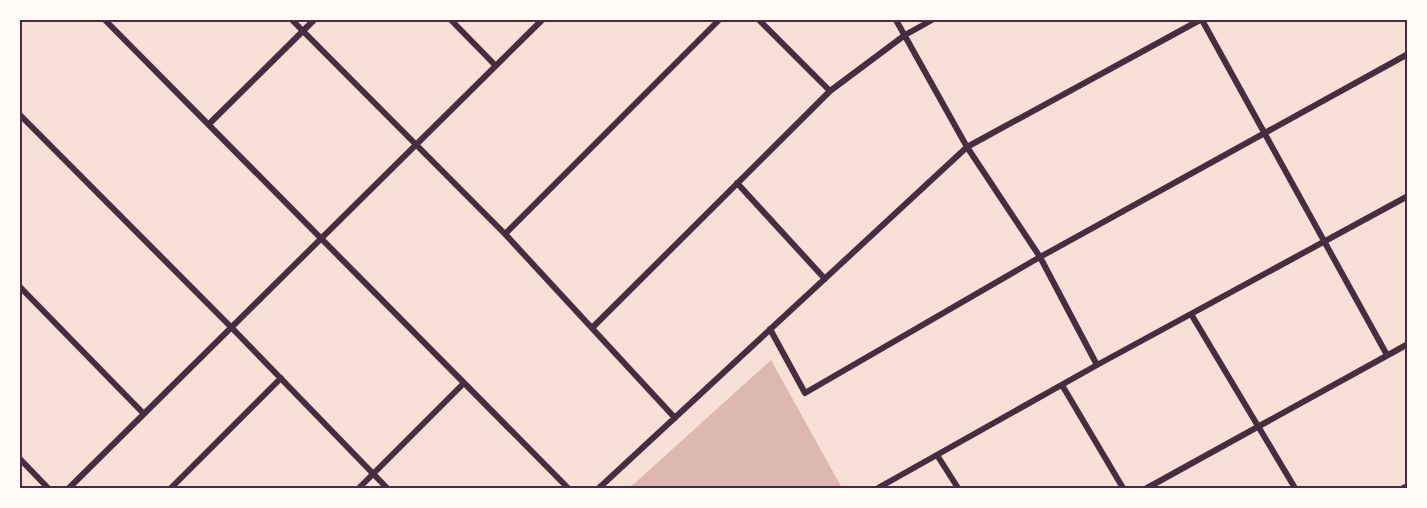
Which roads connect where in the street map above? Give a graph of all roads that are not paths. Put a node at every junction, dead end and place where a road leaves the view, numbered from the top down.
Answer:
1 (105, 20) edge
2 (292, 20) edge
3 (314, 20) edge
4 (451, 20) edge
5 (542, 20) edge
6 (719, 20) edge
7 (759, 20) edge
8 (896, 20) edge
9 (932, 20) edge
10 (1201, 20) edge
11 (303, 31) junction
12 (905, 34) junction
13 (1407, 54) edge
14 (495, 65) junction
15 (830, 91) junction
16 (20, 115) edge
17 (209, 124) junction
18 (1264, 133) junction
19 (416, 145) junction
20 (967, 147) junction
21 (737, 183) junction
22 (1407, 196) edge
23 (505, 234) junction
24 (321, 239) junction
25 (1325, 241) junction
26 (1040, 257) junction
27 (825, 279) junction
28 (20, 287) edge
29 (1191, 314) junction
30 (231, 327) junction
31 (592, 328) junction
32 (770, 329) junction
33 (1407, 344) edge
34 (1387, 355) junction
35 (1097, 365) junction
36 (281, 378) junction
37 (465, 383) junction
38 (1062, 385) junction
39 (144, 414) junction
40 (675, 418) junction
41 (1259, 426) junction
42 (937, 455) junction
43 (20, 459) edge
44 (373, 475) junction
45 (1407, 486) edge
46 (48, 489) edge
47 (69, 489) edge
48 (171, 489) edge
49 (359, 489) edge
50 (387, 489) edge
51 (568, 489) edge
52 (599, 489) edge
53 (878, 489) edge
54 (958, 489) edge
55 (1123, 489) edge
56 (1147, 489) edge
57 (1295, 489) edge
58 (1403, 489) edge

1 - 17 street
2 - 11 street
3 - 11 street
4 - 14 street
5 - 14 street
6 - 23 street
7 - 15 street
8 - 12 street
9 - 12 street
10 - 18 street
10 - 20 street
11 - 17 street
11 - 19 street
12 - 15 street
12 - 20 street
13 - 18 street
14 - 19 street
15 - 21 street
16 - 30 street
17 - 24 street
18 - 25 street
18 - 26 street
19 - 23 street
19 - 24 street
20 - 26 street
20 - 27 street
21 - 27 street
21 - 31 street
22 - 25 street
23 - 31 street
24 - 30 street
24 - 37 street
25 - 29 street
25 - 34 street
26 - 32 street
26 - 35 street
27 - 32 street
28 - 39 street
29 - 35 street
29 - 41 street
30 - 36 street
30 - 39 street
31 - 40 street
32 - 40 street
33 - 34 street
34 - 41 street
35 - 38 street
36 - 44 street
36 - 48 street
37 - 44 street
37 - 51 street
38 - 42 street
38 - 55 street
39 - 47 street
40 - 52 street
41 - 56 street
41 - 57 street
42 - 53 street
42 - 54 street
43 - 46 street
44 - 49 street
44 - 50 street
45 - 58 street

